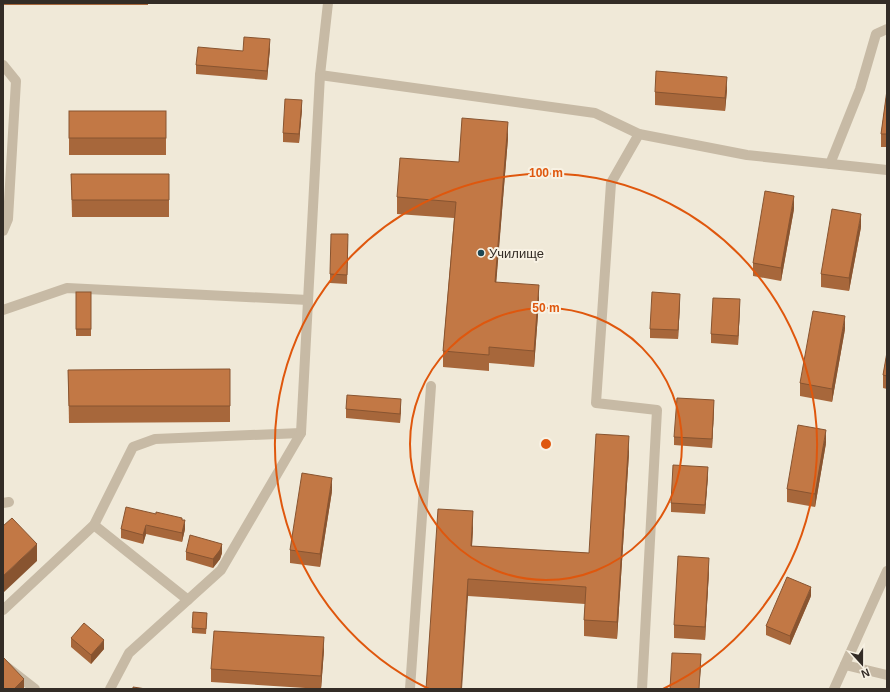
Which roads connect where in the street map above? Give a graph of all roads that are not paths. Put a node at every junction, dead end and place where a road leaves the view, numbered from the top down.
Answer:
1 (328, 3) edge
2 (887, 29) edge
3 (3, 65) edge
4 (320, 75) junction
5 (639, 134) junction
6 (830, 164) junction
7 (887, 170) edge
8 (3, 231) edge
9 (308, 300) junction
10 (3, 310) edge
11 (430, 386) dead end
12 (301, 433) junction
13 (94, 525) junction
14 (887, 571) edge
15 (188, 600) junction
16 (3, 610) edge
17 (3, 664) edge
18 (845, 665) junction
19 (887, 676) edge
20 (35, 689) edge
21 (110, 689) edge
22 (410, 689) edge
23 (642, 689) edge
24 (834, 689) edge

1 - 4 street
2 - 6 street
3 - 8 street
4 - 5 street
4 - 9 street
5 - 6 street
5 - 23 street
6 - 7 street
9 - 10 street
9 - 12 street
11 - 22 street
12 - 13 street
12 - 15 street
13 - 15 street
13 - 16 street
14 - 18 street
15 - 21 street
17 - 20 street
18 - 19 street
18 - 24 street

